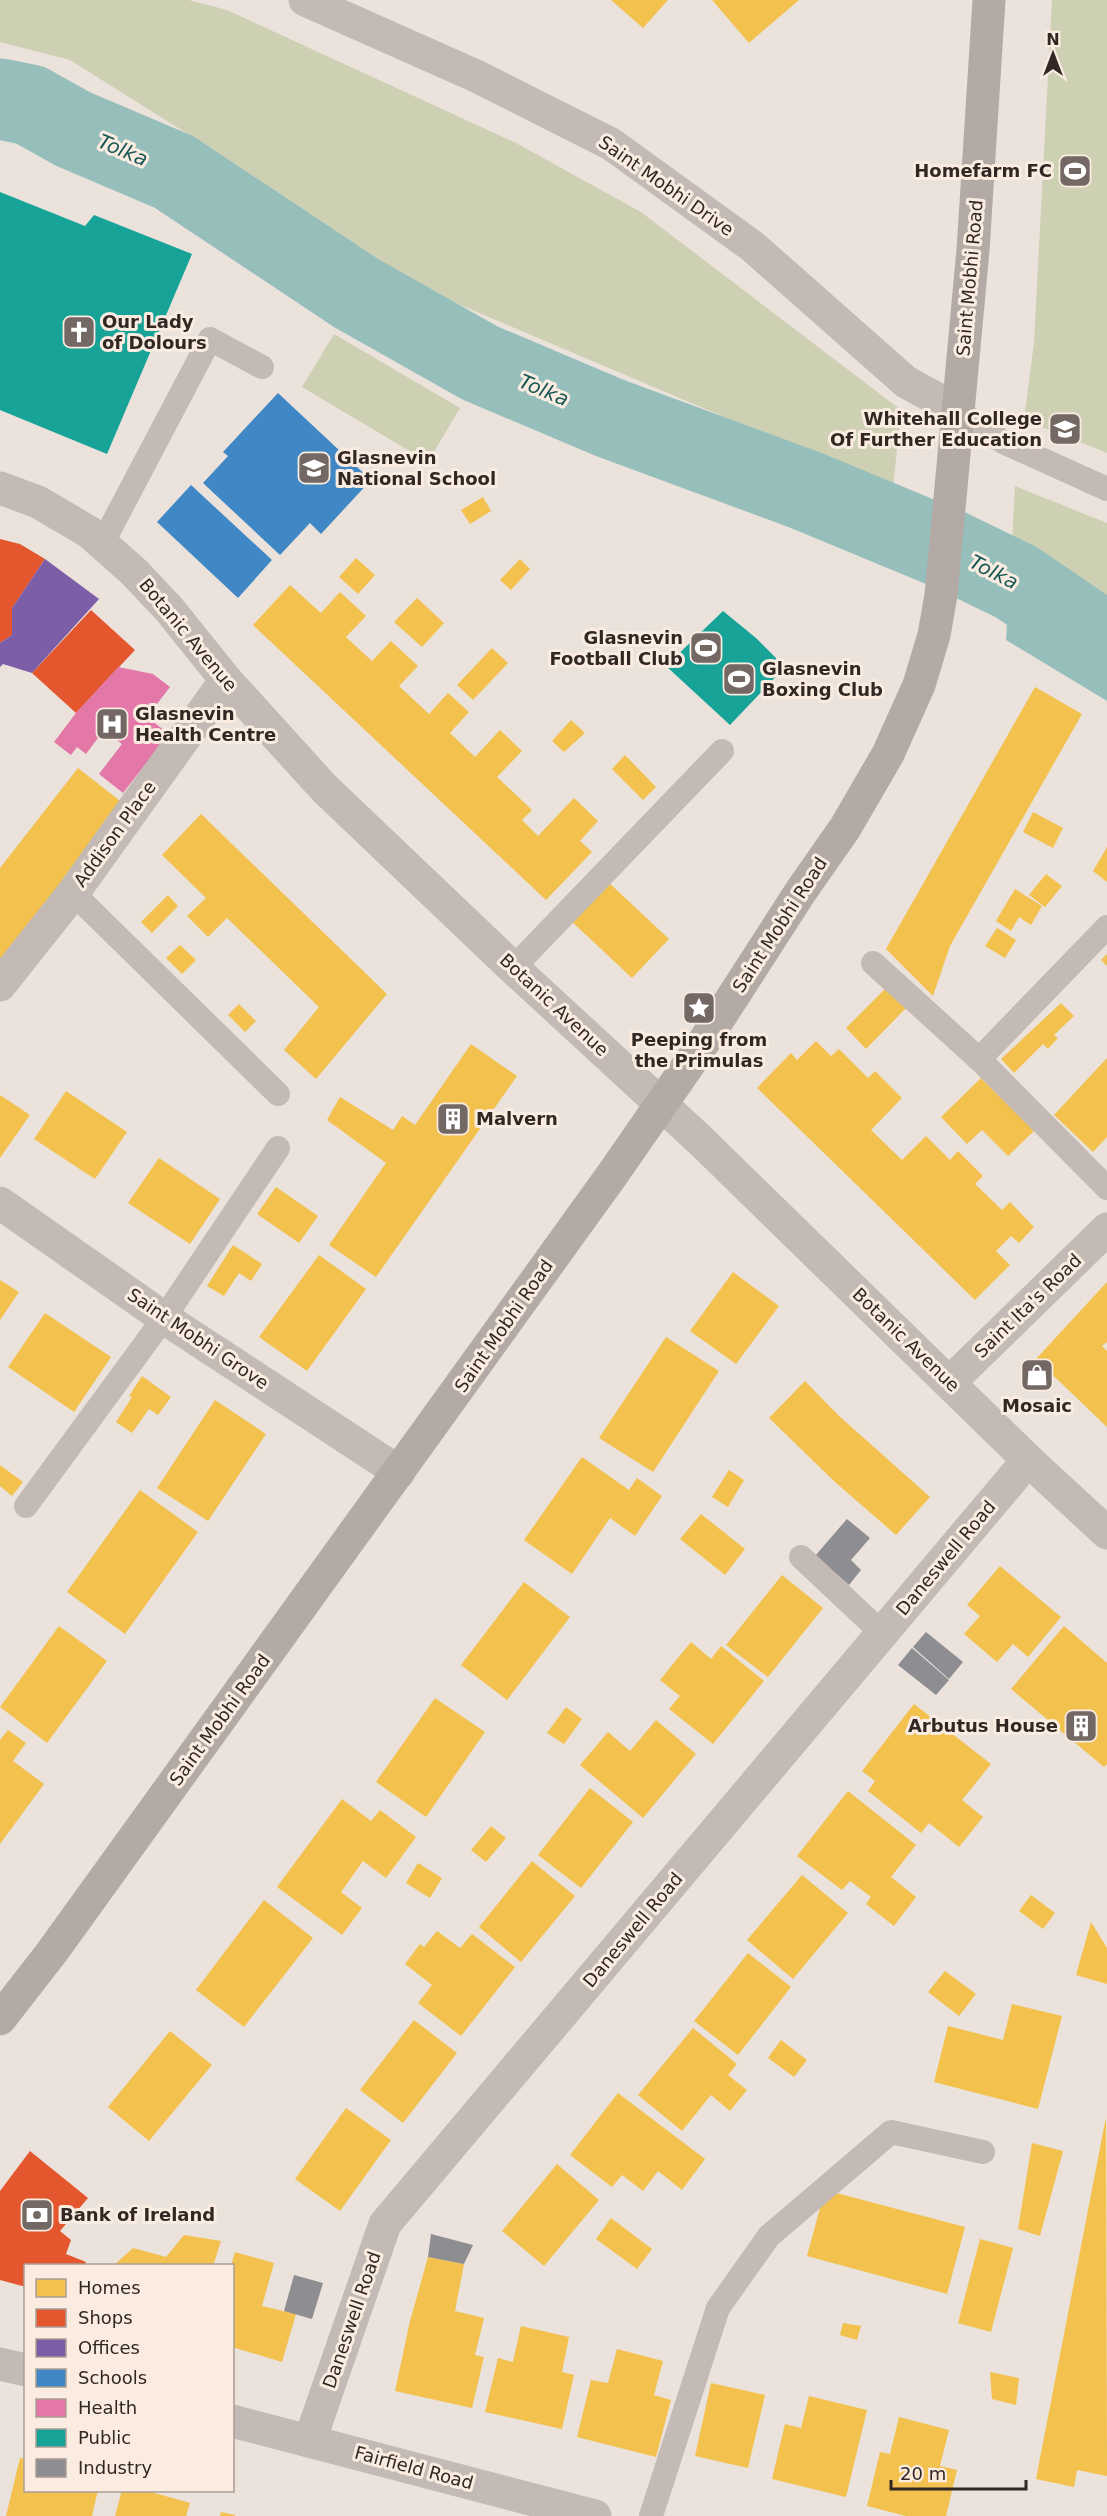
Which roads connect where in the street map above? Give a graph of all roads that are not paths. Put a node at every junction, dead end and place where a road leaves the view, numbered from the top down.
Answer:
1 (305, 0) edge
2 (989, 0) edge
3 (261, 367) dead end
4 (959, 411) junction
5 (0, 488) edge
6 (1107, 489) edge
7 (102, 543) junction
8 (226, 680) junction
9 (722, 751) dead end
10 (74, 893) junction
11 (1107, 927) edge
12 (873, 963) dead end
13 (513, 968) junction
14 (0, 985) edge
15 (981, 1061) junction
16 (278, 1094) dead end
17 (660, 1102) junction
18 (278, 1148) dead end
19 (1107, 1188) edge
20 (0, 1203) edge
21 (1102, 1243) edge
22 (164, 1318) junction
23 (950, 1382) junction
24 (1028, 1460) junction
25 (399, 1472) junction
26 (26, 1506) dead end
27 (1107, 1533) edge
28 (801, 1557) dead end
29 (883, 1634) junction
30 (0, 2019) edge
31 (983, 2152) dead end
32 (0, 2364) edge
33 (24, 2370) edge
34 (234, 2421) edge
35 (310, 2440) junction
36 (595, 2516) edge
37 (651, 2516) edge

1 - 4 street, Saint Mobhi Drive
2 - 4 main road, Saint Mobhi Road
3 - 7 lane
4 - 6 lane
4 - 17 main road, Saint Mobhi Road
5 - 7 street, Botanic Avenue
7 - 8 street, Botanic Avenue
8 - 10 street, Addison Place
8 - 13 street, Botanic Avenue
9 - 13 lane
10 - 14 street, Addison Place
10 - 16 lane
11 - 15 lane
12 - 15 lane
13 - 17 street, Botanic Avenue
15 - 19 lane
17 - 23 street, Botanic Avenue
17 - 25 main road, Saint Mobhi Road
18 - 22 lane
20 - 22 street, Saint Mobhi Grove
21 - 23 street, Saint Ita's Road
22 - 25 street, Saint Mobhi Grove
22 - 26 lane
23 - 24 street, Botanic Avenue
24 - 27 street, Botanic Avenue
24 - 29 street, Daneswell Road
25 - 30 main road, Saint Mobhi Road
28 - 29 lane
29 - 35 street, Daneswell Road
31 - 37 lane
32 - 33 street
34 - 35 street, Fairfield Road
35 - 36 street, Fairfield Road

